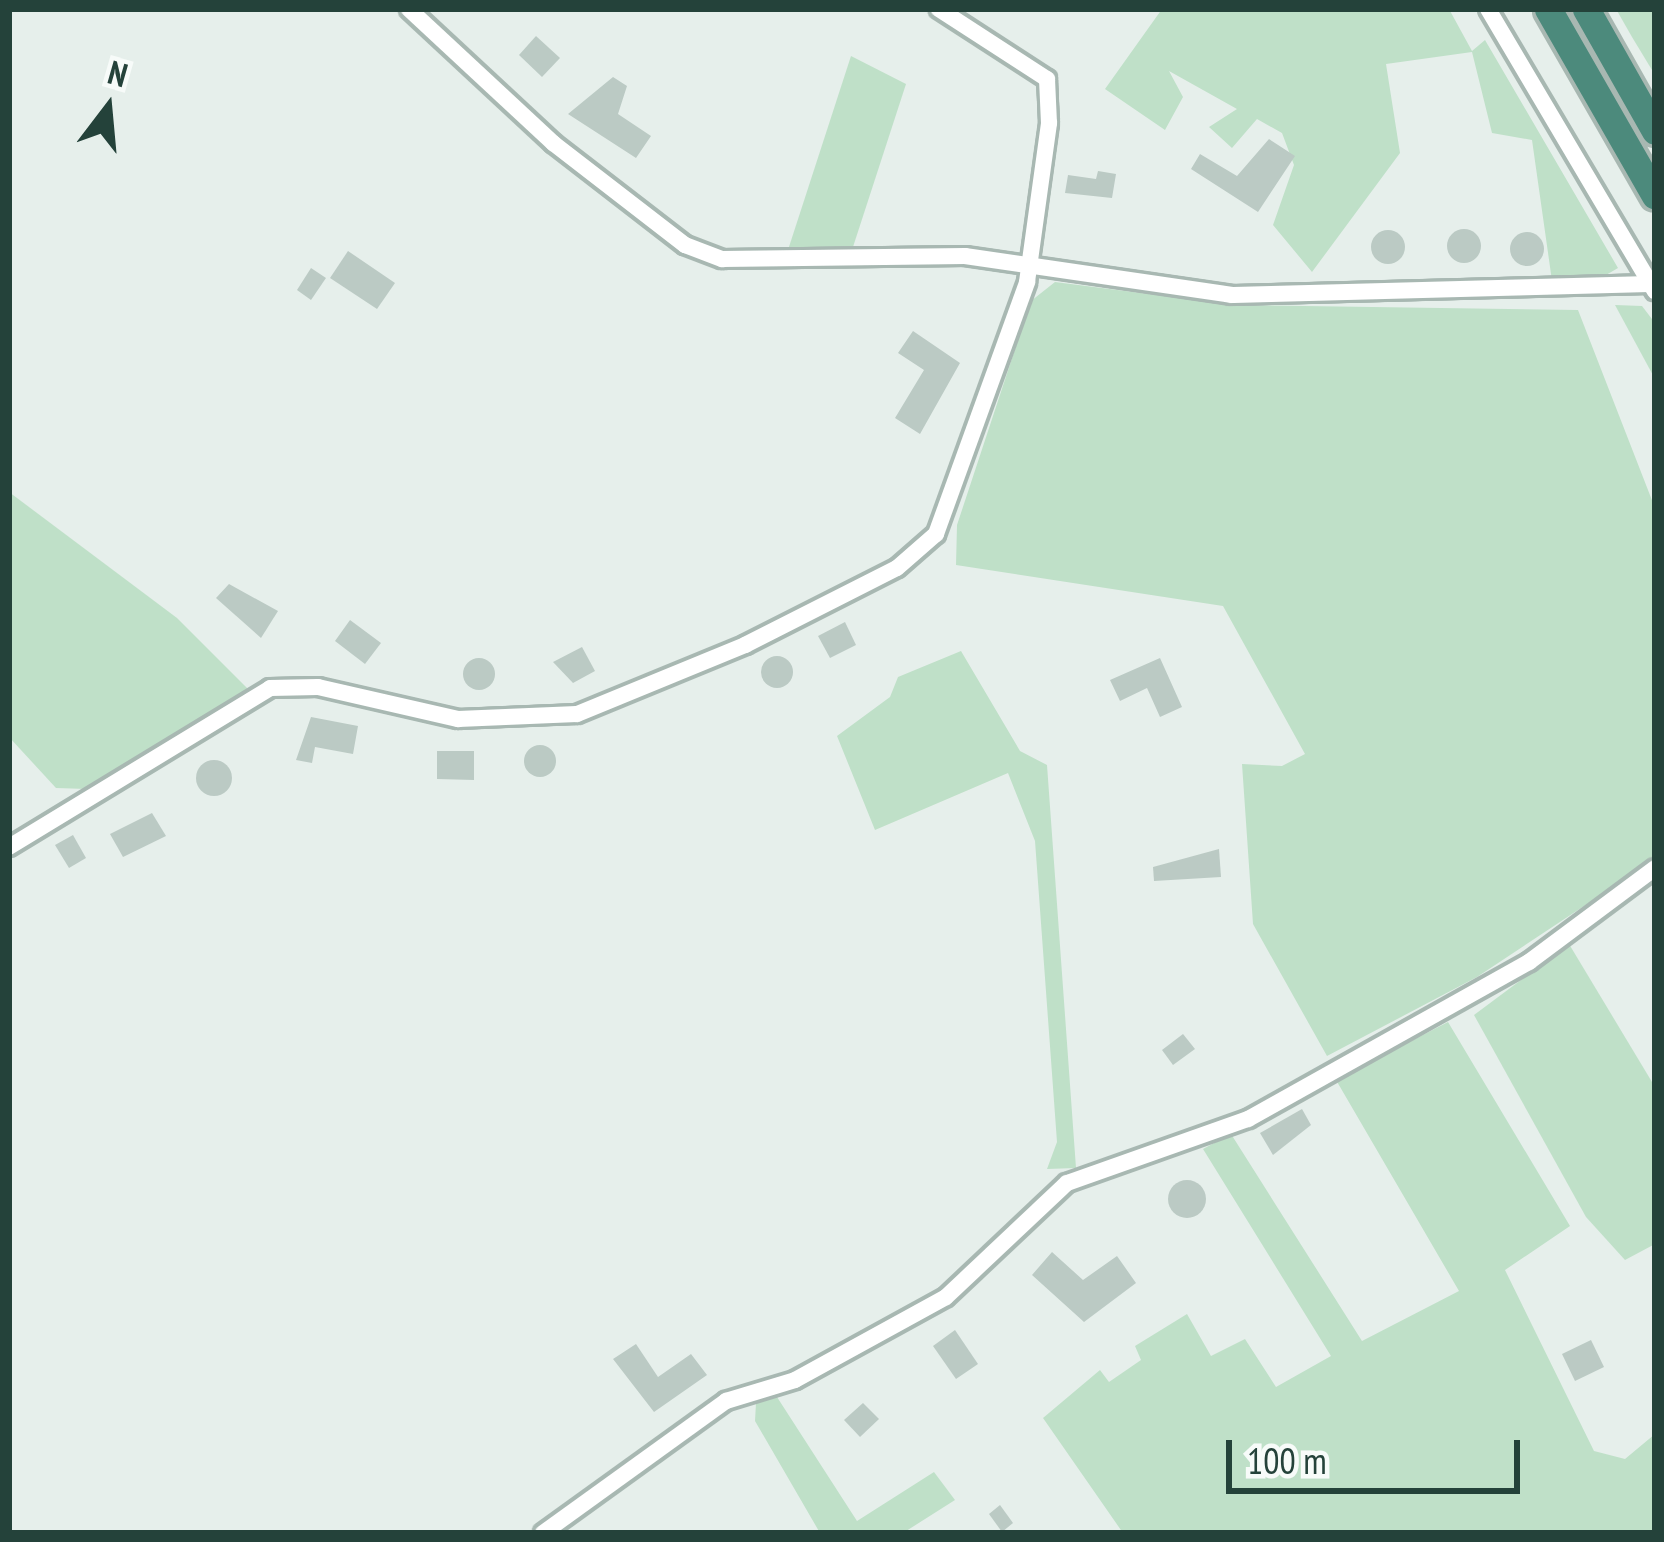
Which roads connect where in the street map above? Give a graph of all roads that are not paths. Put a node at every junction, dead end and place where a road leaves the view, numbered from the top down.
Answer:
1 (409, 9) edge
2 (939, 9) edge
3 (1488, 9) edge
4 (1548, 9) edge
5 (1586, 9) edge
6 (1655, 130) edge
7 (1655, 196) edge
8 (1025, 267) junction
9 (1653, 287) edge
10 (9, 848) edge
11 (1655, 868) edge
12 (543, 1533) edge

1 - 8 street
2 - 8 street
3 - 9 street
4 - 7 highway
5 - 6 highway
8 - 9 street
8 - 10 street
11 - 12 street

